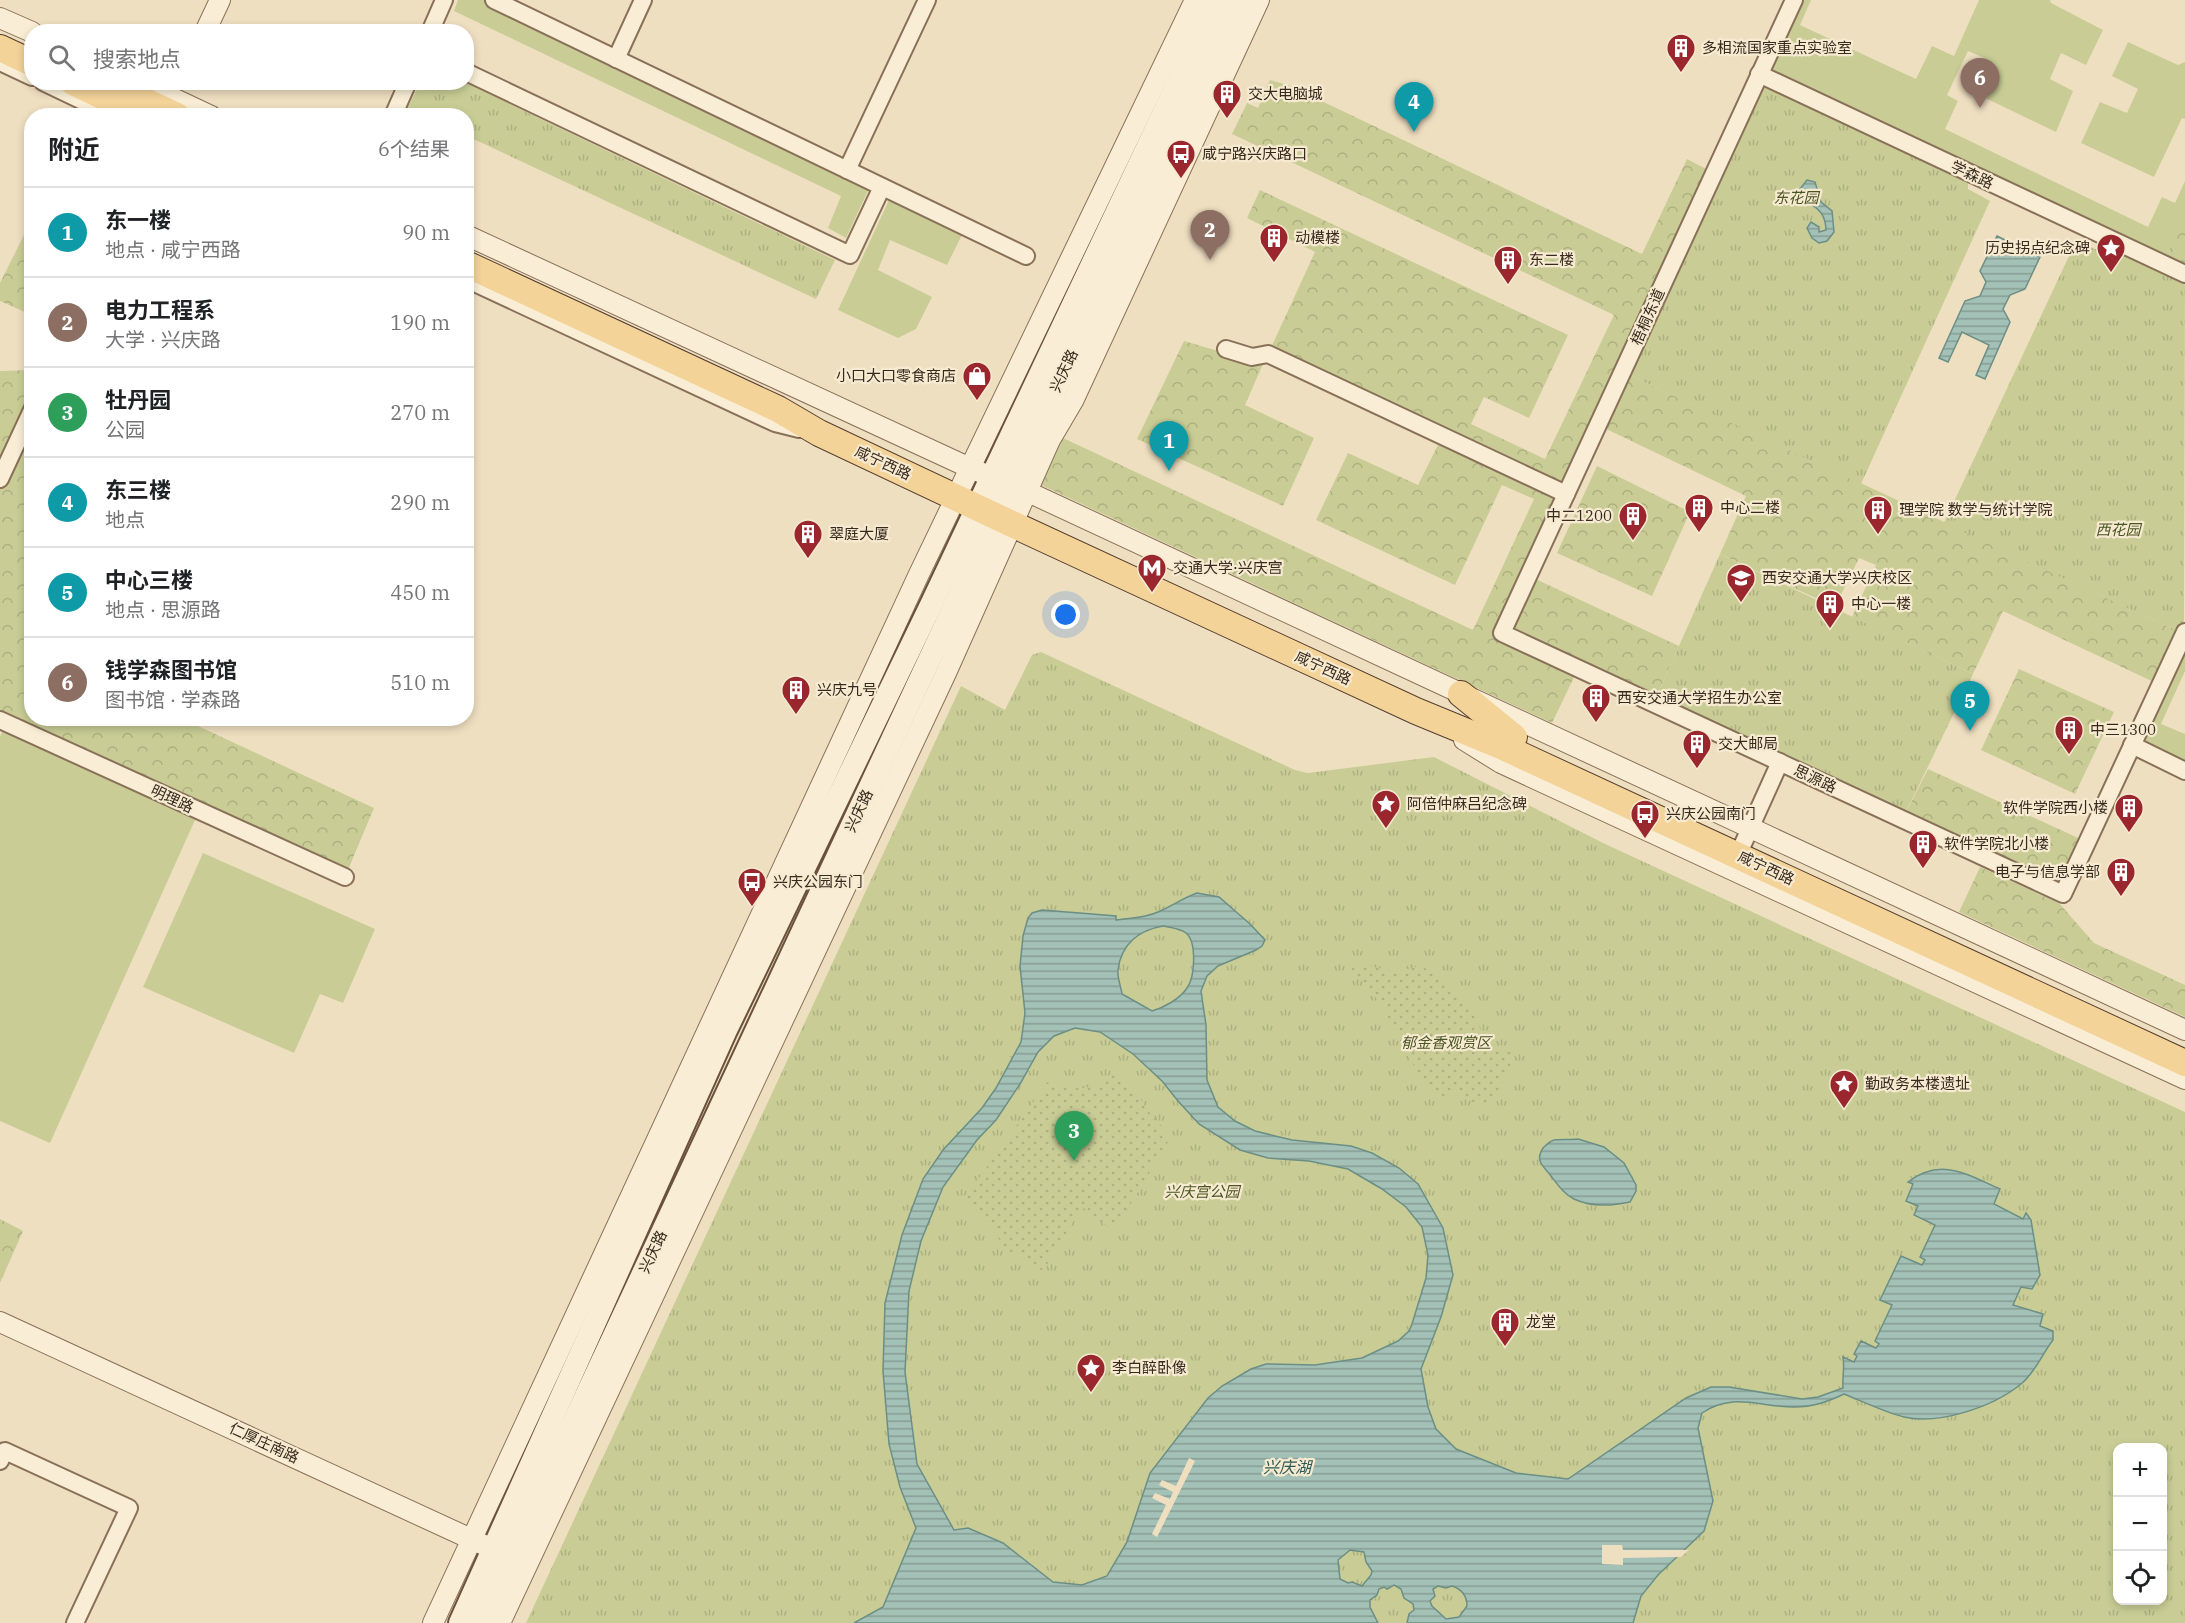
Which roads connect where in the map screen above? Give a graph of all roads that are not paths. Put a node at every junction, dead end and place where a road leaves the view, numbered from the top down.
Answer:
1 (220, 0) edge
2 (444, 0) edge
3 (494, 0) edge
4 (643, 0) edge
5 (927, 0) edge
6 (1195, 0) edge
7 (1217, 0) edge
8 (1239, 0) edge
9 (1259, 0) edge
10 (1794, 0) edge
11 (0, 18) edge
12 (209, 24) edge
13 (434, 24) edge
14 (24, 28) edge
15 (0, 34) edge
16 (24, 45) edge
17 (0, 48) edge
18 (24, 59) edge
19 (616, 59) junction
20 (0, 62) edge
21 (24, 73) edge
22 (1759, 74) junction
23 (474, 76) edge
24 (60, 90) edge
25 (89, 90) edge
26 (133, 90) edge
27 (153, 90) edge
28 (404, 90) edge
29 (175, 102) edge
30 (97, 108) edge
31 (127, 108) edge
32 (190, 108) edge
33 (397, 108) edge
34 (847, 170) junction
35 (882, 187) junction
36 (474, 238) edge
37 (474, 254) edge
38 (1026, 256) dead end
39 (474, 268) edge
40 (2185, 274) edge
41 (474, 283) edge
42 (1226, 349) dead end
43 (24, 427) edge
44 (819, 433) junction
45 (0, 479) edge
46 (1566, 494) junction
47 (993, 496) junction
48 (2185, 632) edge
49 (1502, 633) joint
50 (1461, 694) junction
51 (1416, 711) junction
52 (0, 720) edge
53 (1514, 737) junction
54 (2132, 745) junction
55 (1780, 762) junction
56 (2185, 771) edge
57 (1745, 842) junction
58 (345, 877) dead end
59 (2185, 1030) edge
60 (2185, 1048) edge
61 (2185, 1063) edge
62 (2185, 1079) edge
63 (0, 1322) edge
64 (0, 1461) edge
65 (472, 1540) junction
66 (510, 1558) junction
67 (75, 1623) edge
68 (433, 1623) edge
69 (459, 1623) edge
70 (480, 1623) edge
71 (500, 1623) edge

1 - 12 street
2 - 13 street
3 - 19 street
4 - 19 street
5 - 34 street
6 - 47 street
7 - 47 main road, 兴庆路
8 - 47 main road, 兴庆路
9 - 47 street
10 - 22 street, 梧桐东道
11 - 14 street
15 - 16 main road
17 - 18 main road
19 - 34 street
20 - 21 street
22 - 40 street, 学森路
22 - 46 street, 梧桐东道
23 - 35 street
24 - 30 street
25 - 31 main road
26 - 29 main road
27 - 29 street
28 - 33 street
29 - 32 street
34 - 35 street
35 - 38 street
36 - 47 street
37 - 47 main road, 咸宁西路
39 - 44 main road, 咸宁西路
41 - 44 street
42 - 46 street
43 - 45 street
44 - 47 main road, 咸宁西路
46 - 49 street, 梧桐东道
47 - 50 street
47 - 51 main road, 咸宁西路
47 - 53 main road, 咸宁西路
47 - 65 street
47 - 66 main road, 兴庆路
47 - 66 street
48 - 54 street
49 - 55 street, 思源路
50 - 53 main road
50 - 57 street
51 - 57 main road, 咸宁西路
51 - 62 street
52 - 58 street, 明理路
53 - 57 main road, 咸宁西路
54 - 55 street, 思源路
54 - 56 street
55 - 57 street
57 - 59 street
57 - 60 main road, 咸宁西路
57 - 61 main road, 咸宁西路
63 - 65 street, 仁厚庄南路
64 - 67 street
65 - 66 street, 仁厚庄南路
65 - 68 street
66 - 69 main road, 兴庆路
66 - 70 main road, 兴庆路
66 - 71 street

